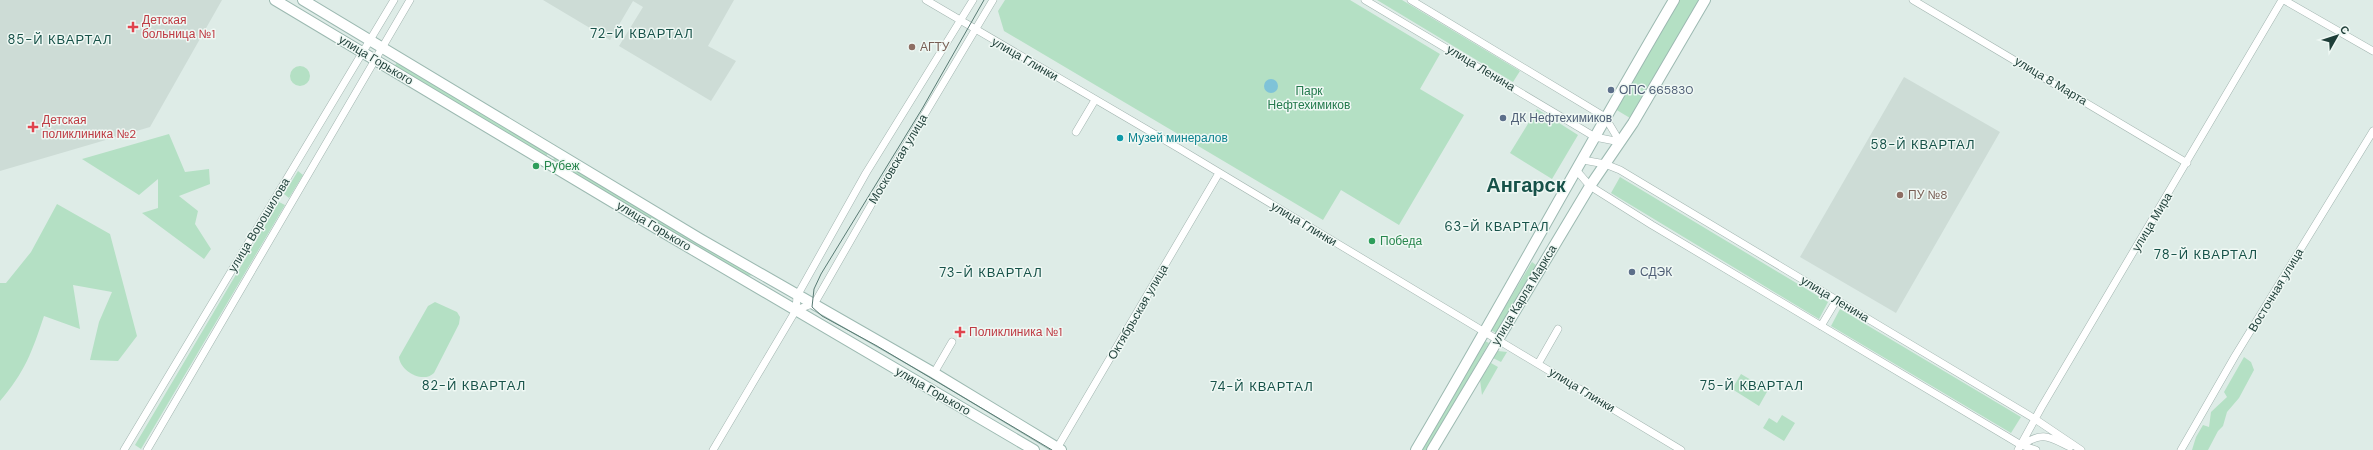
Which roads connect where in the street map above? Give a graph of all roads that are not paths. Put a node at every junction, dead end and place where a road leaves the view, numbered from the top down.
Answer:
1 (275, 0) edge
2 (303, 0) edge
3 (394, 0) edge
4 (410, 0) edge
5 (926, 0) edge
6 (973, 0) edge
7 (993, 0) edge
8 (1365, 0) edge
9 (1411, 0) edge
10 (1674, 0) edge
11 (1705, 0) edge
12 (1913, 0) edge
13 (2283, 0) edge
14 (960, 20) junction
15 (974, 29) junction
16 (369, 40) junction
17 (383, 49) junction
18 (362, 51) junction
19 (2373, 51) edge
20 (376, 60) junction
21 (1095, 100) junction
22 (1605, 117) junction
23 (2373, 131) edge
24 (1076, 132) dead end
25 (1595, 137) junction
26 (1620, 142) junction
27 (1583, 160) junction
28 (2187, 163) junction
29 (1605, 164) junction
30 (1577, 171) junction
31 (1219, 173) junction
32 (1590, 186) junction
33 (797, 296) junction
34 (1836, 301) junction
35 (812, 304) junction
36 (796, 310) junction
37 (1821, 326) junction
38 (1558, 330) dead end
39 (1484, 332) junction
40 (1498, 340) junction
41 (952, 342) dead end
42 (1538, 364) junction
43 (934, 373) junction
44 (2035, 419) junction
45 (2020, 447) edge
46 (1058, 449) edge
47 (124, 450) edge
48 (147, 450) edge
49 (713, 450) edge
50 (1034, 450) edge
51 (1416, 450) edge
52 (1432, 450) edge
53 (1681, 450) edge
54 (2036, 450) edge
55 (2076, 450) edge
56 (2081, 450) edge
57 (2181, 450) edge

1 - 18 main road, улица Горького
2 - 16 main road, улица Горького
3 - 16 street, улица Ворошилова
4 - 17 street, улица Ворошилова
5 - 14 street, улица Глинки
6 - 14 street, Московская улица
7 - 15 street, Московская улица
8 - 25 street, улица Ленина
9 - 22 street, улица Ленина
10 - 22 main road, улица Карла Маркса
11 - 26 main road, улица Карла Маркса
12 - 28 street, улица 8 Марта
13 - 19 street
13 - 28 street, улица Мира
14 - 15 street, улица Глинки
14 - 33 street, Московская улица
15 - 21 street, улица Глинки
15 - 35 street, Московская улица
16 - 17 main road, улица Горького
16 - 18 street, улица Ворошилова
17 - 20 street, улица Ворошилова
17 - 33 main road, улица Горького
18 - 20 main road, улица Горького
18 - 47 street, улица Ворошилова
20 - 36 main road, улица Горького
20 - 48 street, улица Ворошилова
21 - 24 street
21 - 31 street, улица Глинки
22 - 25 main road, улица Карла Маркса
22 - 26 street, улица Ленина
23 - 57 street, Восточная улица
25 - 26 street
25 - 27 main road, улица Карла Маркса
26 - 29 main road, улица Карла Маркса
27 - 29 street, улица Ленина
27 - 30 main road, улица Карла Маркса
28 - 44 street, улица Мира
29 - 32 main road, улица Карла Маркса
29 - 34 street, улица Ленина
30 - 32 street
30 - 39 main road, улица Карла Маркса
31 - 39 street, улица Глинки
31 - 46 street, Октябрьская улица
32 - 37 street
32 - 40 main road, улица Карла Маркса
33 - 35 main road, улица Горького
33 - 36 street, Московская улица
34 - 37 street
34 - 44 street, улица Ленина
35 - 36 street
35 - 43 main road, улица Горького
36 - 49 street, Московская улица
36 - 50 main road, улица Горького
37 - 45 street
38 - 42 street
39 - 40 street, улица Глинки
39 - 51 main road, улица Карла Маркса
40 - 42 street, улица Глинки
40 - 52 main road, улица Карла Маркса
41 - 43 street
42 - 53 street, улица Глинки
43 - 46 main road, улица Горького
44 - 45 street, улица Мира
44 - 56 street, улица Ленина
45 - 54 street
45 - 55 street

